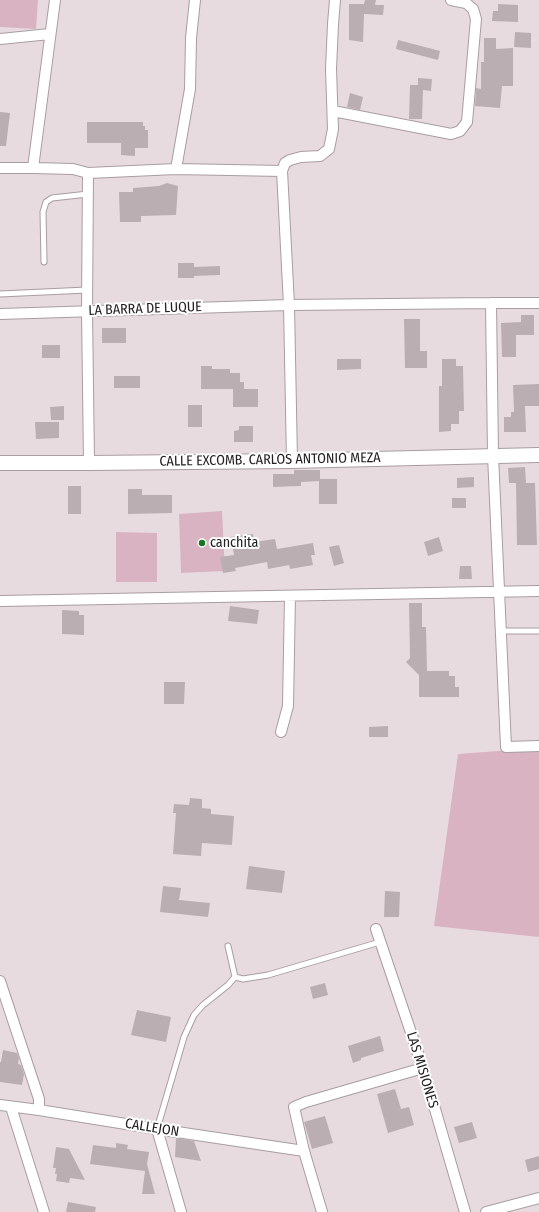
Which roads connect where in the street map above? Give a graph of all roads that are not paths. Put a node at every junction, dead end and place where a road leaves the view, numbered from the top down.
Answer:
1 (55, 0) edge
2 (195, 0) edge
3 (335, 0) edge
4 (451, 0) edge
5 (50, 34) junction
6 (0, 39) edge
7 (333, 111) junction
8 (0, 168) edge
9 (33, 168) junction
10 (176, 168) junction
11 (282, 171) junction
12 (88, 173) junction
13 (88, 194) junction
14 (44, 262) dead end
15 (87, 290) junction
16 (0, 294) edge
17 (491, 303) junction
18 (539, 303) edge
19 (289, 305) junction
20 (87, 311) junction
21 (0, 314) edge
22 (493, 455) junction
23 (539, 455) edge
24 (292, 460) junction
25 (0, 464) edge
26 (89, 464) junction
27 (499, 591) junction
28 (539, 591) edge
29 (290, 596) junction
30 (0, 601) edge
31 (501, 631) junction
32 (539, 631) edge
33 (281, 732) dead end
34 (539, 746) edge
35 (376, 929) dead end
36 (380, 942) junction
37 (228, 946) dead end
38 (235, 977) junction
39 (0, 981) edge
40 (423, 1068) junction
41 (0, 1105) edge
42 (11, 1107) junction
43 (39, 1110) junction
44 (157, 1129) junction
45 (304, 1150) junction
46 (539, 1198) edge
47 (44, 1212) edge
48 (181, 1212) edge
49 (322, 1212) edge
50 (465, 1212) edge
51 (486, 1212) edge

1 - 5 street
2 - 10 street
3 - 7 street
4 - 7 street
5 - 6 street
5 - 9 street
7 - 11 street
8 - 9 street
9 - 12 street
10 - 11 street
10 - 12 street
11 - 19 street
12 - 13 street
13 - 14 lane
13 - 15 street
15 - 16 lane
15 - 20 street
17 - 18 street, LA BARRA DE LUQUE
17 - 19 street, LA BARRA DE LUQUE
17 - 22 street
19 - 20 street, LA BARRA DE LUQUE
19 - 24 street
20 - 21 street, LA BARRA DE LUQUE
20 - 26 street
22 - 23 street, CALLE EXCOMB. CARLOS ANTONIO MEZA
22 - 24 street, CALLE EXCOMB. CARLOS ANTONIO MEZA
22 - 27 street
24 - 26 street, CALLE EXCOMB. CARLOS ANTONIO MEZA
25 - 26 street, CALLE EXCOMB. CARLOS ANTONIO MEZA
27 - 28 street
27 - 29 street
27 - 31 street
29 - 30 street
29 - 33 street
31 - 32 lane
31 - 34 street
35 - 36 street, LAS MISIONES
36 - 38 lane
36 - 40 street, LAS MISIONES
37 - 38 lane
38 - 44 lane
39 - 43 street
40 - 45 street
40 - 50 street, LAS MISIONES
41 - 42 street, CALLEJON
42 - 43 street, CALLEJON
42 - 47 street
43 - 44 street, CALLEJON
44 - 45 street, CALLEJON
44 - 48 street
45 - 49 street
46 - 51 street

